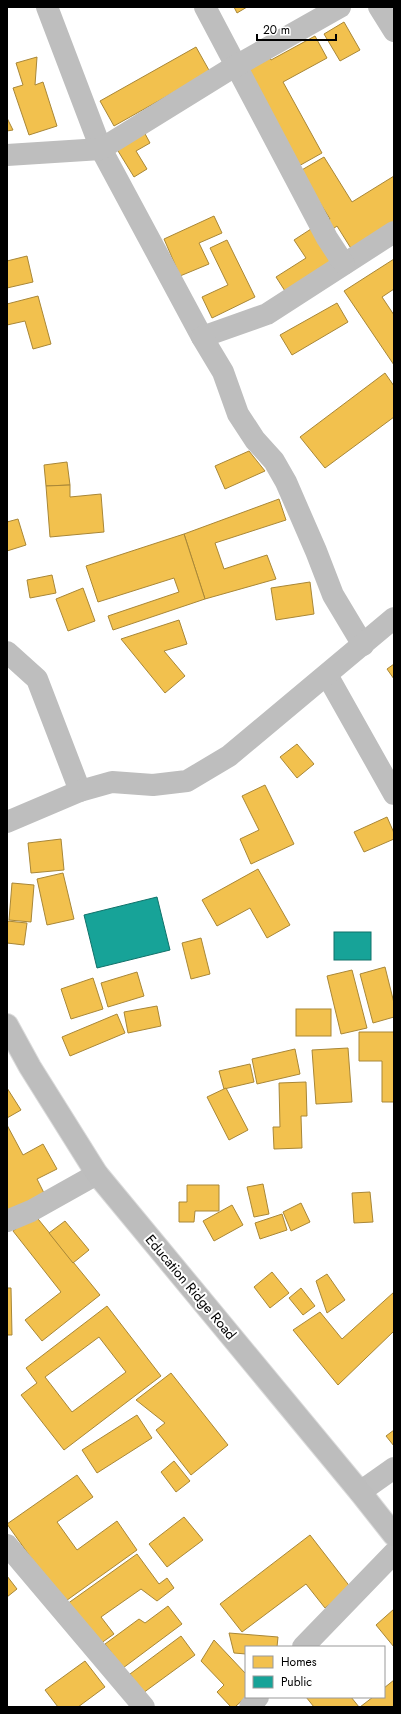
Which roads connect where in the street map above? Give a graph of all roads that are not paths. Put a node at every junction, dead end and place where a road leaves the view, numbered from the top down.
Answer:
1 (205, 7) edge
2 (340, 7) edge
3 (379, 7) edge
4 (51, 9) edge
5 (394, 31) edge
6 (236, 66) junction
7 (100, 149) junction
8 (7, 155) edge
9 (394, 232) edge
10 (344, 264) junction
11 (202, 337) junction
12 (394, 618) edge
13 (363, 645) junction
14 (7, 652) edge
15 (327, 675) junction
16 (80, 791) junction
17 (394, 794) edge
18 (7, 822) edge
19 (7, 1025) edge
20 (97, 1174) junction
21 (7, 1221) edge
22 (394, 1468) edge
23 (360, 1492) junction
24 (394, 1536) edge
25 (7, 1545) edge
26 (394, 1553) edge
27 (304, 1646) edge
28 (257, 1698) edge
29 (144, 1707) edge
30 (250, 1707) edge

1 - 6 street
2 - 6 street
3 - 5 street
4 - 7 street
6 - 7 street
6 - 10 street
7 - 8 street
7 - 11 street
9 - 10 street
10 - 11 street
11 - 13 street
12 - 13 street
13 - 15 street
14 - 16 street
15 - 16 street
15 - 17 street
16 - 18 street
19 - 20 main road, Education Ridge Road
20 - 21 street
20 - 23 main road, Education Ridge Road
22 - 23 street
23 - 24 main road, Education Ridge Road
25 - 29 street
26 - 27 street
28 - 30 street

